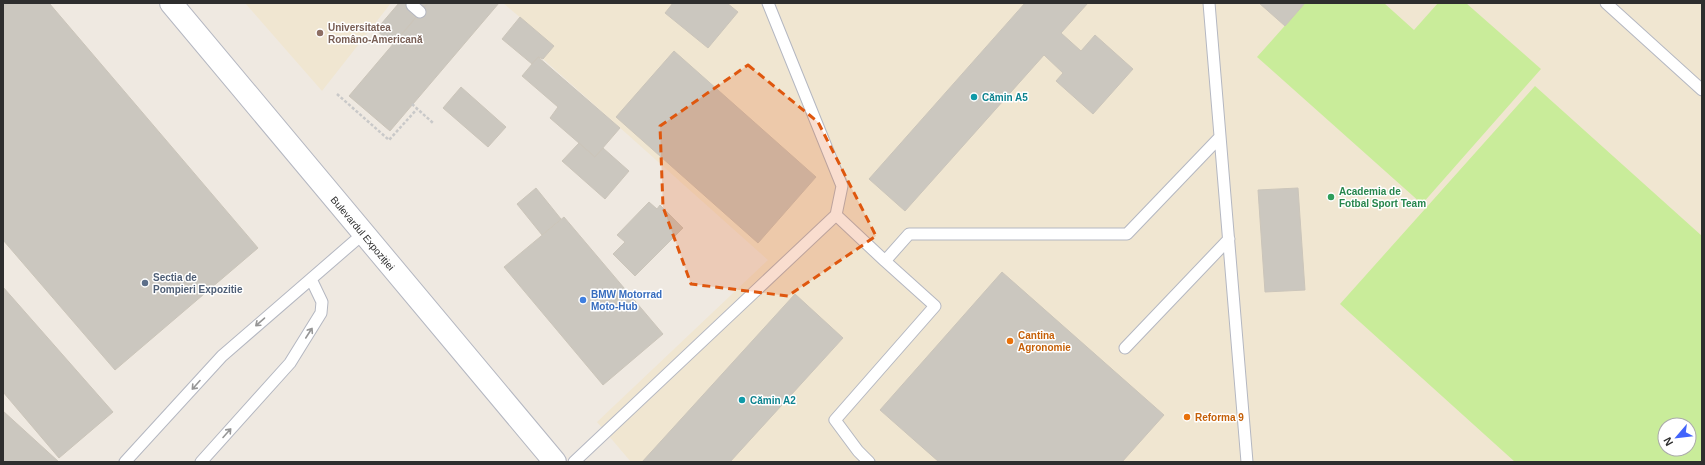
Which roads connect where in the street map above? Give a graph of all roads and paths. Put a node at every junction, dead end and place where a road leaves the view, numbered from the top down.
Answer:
1 (172, 3) edge
2 (768, 3) edge
3 (1209, 3) edge
4 (1606, 3) edge
5 (1702, 90) edge
6 (337, 94) dead end
7 (412, 104) dead end
8 (418, 109) junction
9 (433, 123) dead end
10 (1220, 137) junction
11 (836, 215) junction
12 (364, 233) junction
13 (1229, 239) junction
14 (885, 261) junction
15 (311, 279) junction
16 (1125, 348) dead end
17 (125, 462) edge
18 (201, 462) edge
19 (556, 462) edge
20 (574, 462) edge
21 (869, 462) edge
22 (1247, 462) edge

1 - 12 street, Bulevardul Expoziției
2 - 11 lane
3 - 10 lane
4 - 5 lane
6 - 8 path
7 - 8 path
8 - 9 path
10 - 13 lane
10 - 14 lane
11 - 14 lane
11 - 20 lane
12 - 15 lane
12 - 19 street, Bulevardul Expoziției
13 - 16 lane
13 - 22 lane
14 - 21 lane
15 -> 17 lane
18 -> 15 lane

